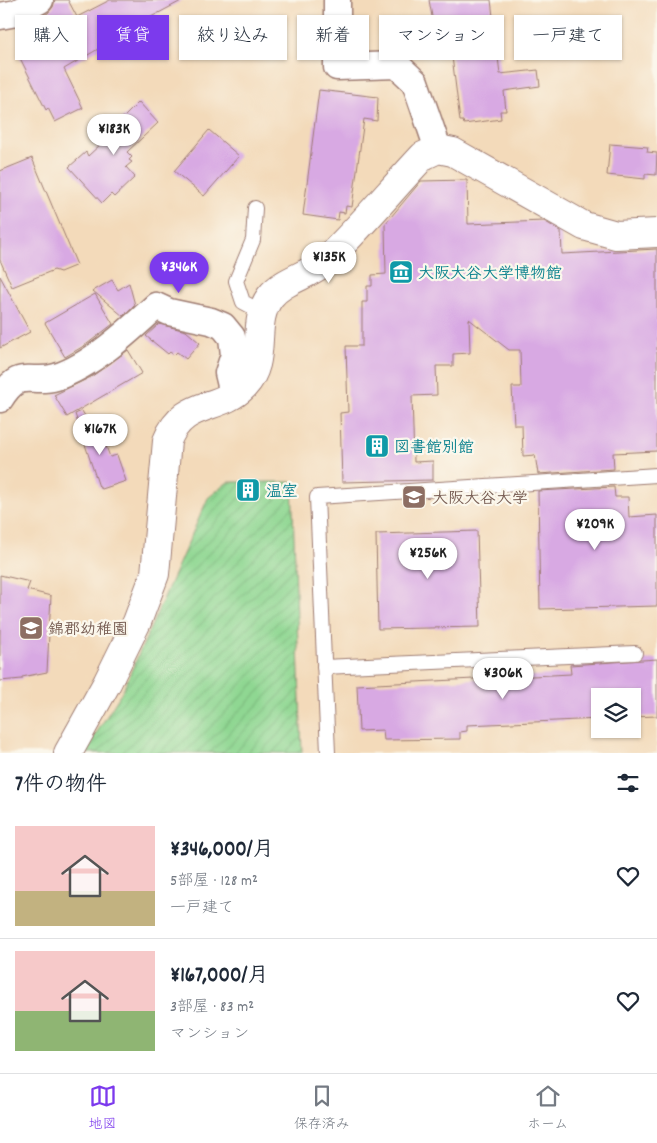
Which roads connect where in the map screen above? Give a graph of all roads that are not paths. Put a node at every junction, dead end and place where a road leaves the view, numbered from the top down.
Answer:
1 (40, 0) edge
2 (337, 0) edge
3 (0, 16) edge
4 (438, 149) junction
5 (255, 208) dead end
6 (657, 233) edge
7 (262, 312) junction
8 (233, 394) junction
9 (0, 399) edge
10 (657, 475) edge
11 (635, 653) dead end
12 (324, 667) junction
13 (68, 753) edge
14 (328, 753) edge

1 - 3 street
2 - 4 street
4 - 6 street
4 - 7 street
5 - 7 lane
7 - 8 street
8 - 9 street
8 - 13 street
10 - 12 lane
11 - 12 lane
12 - 14 lane

